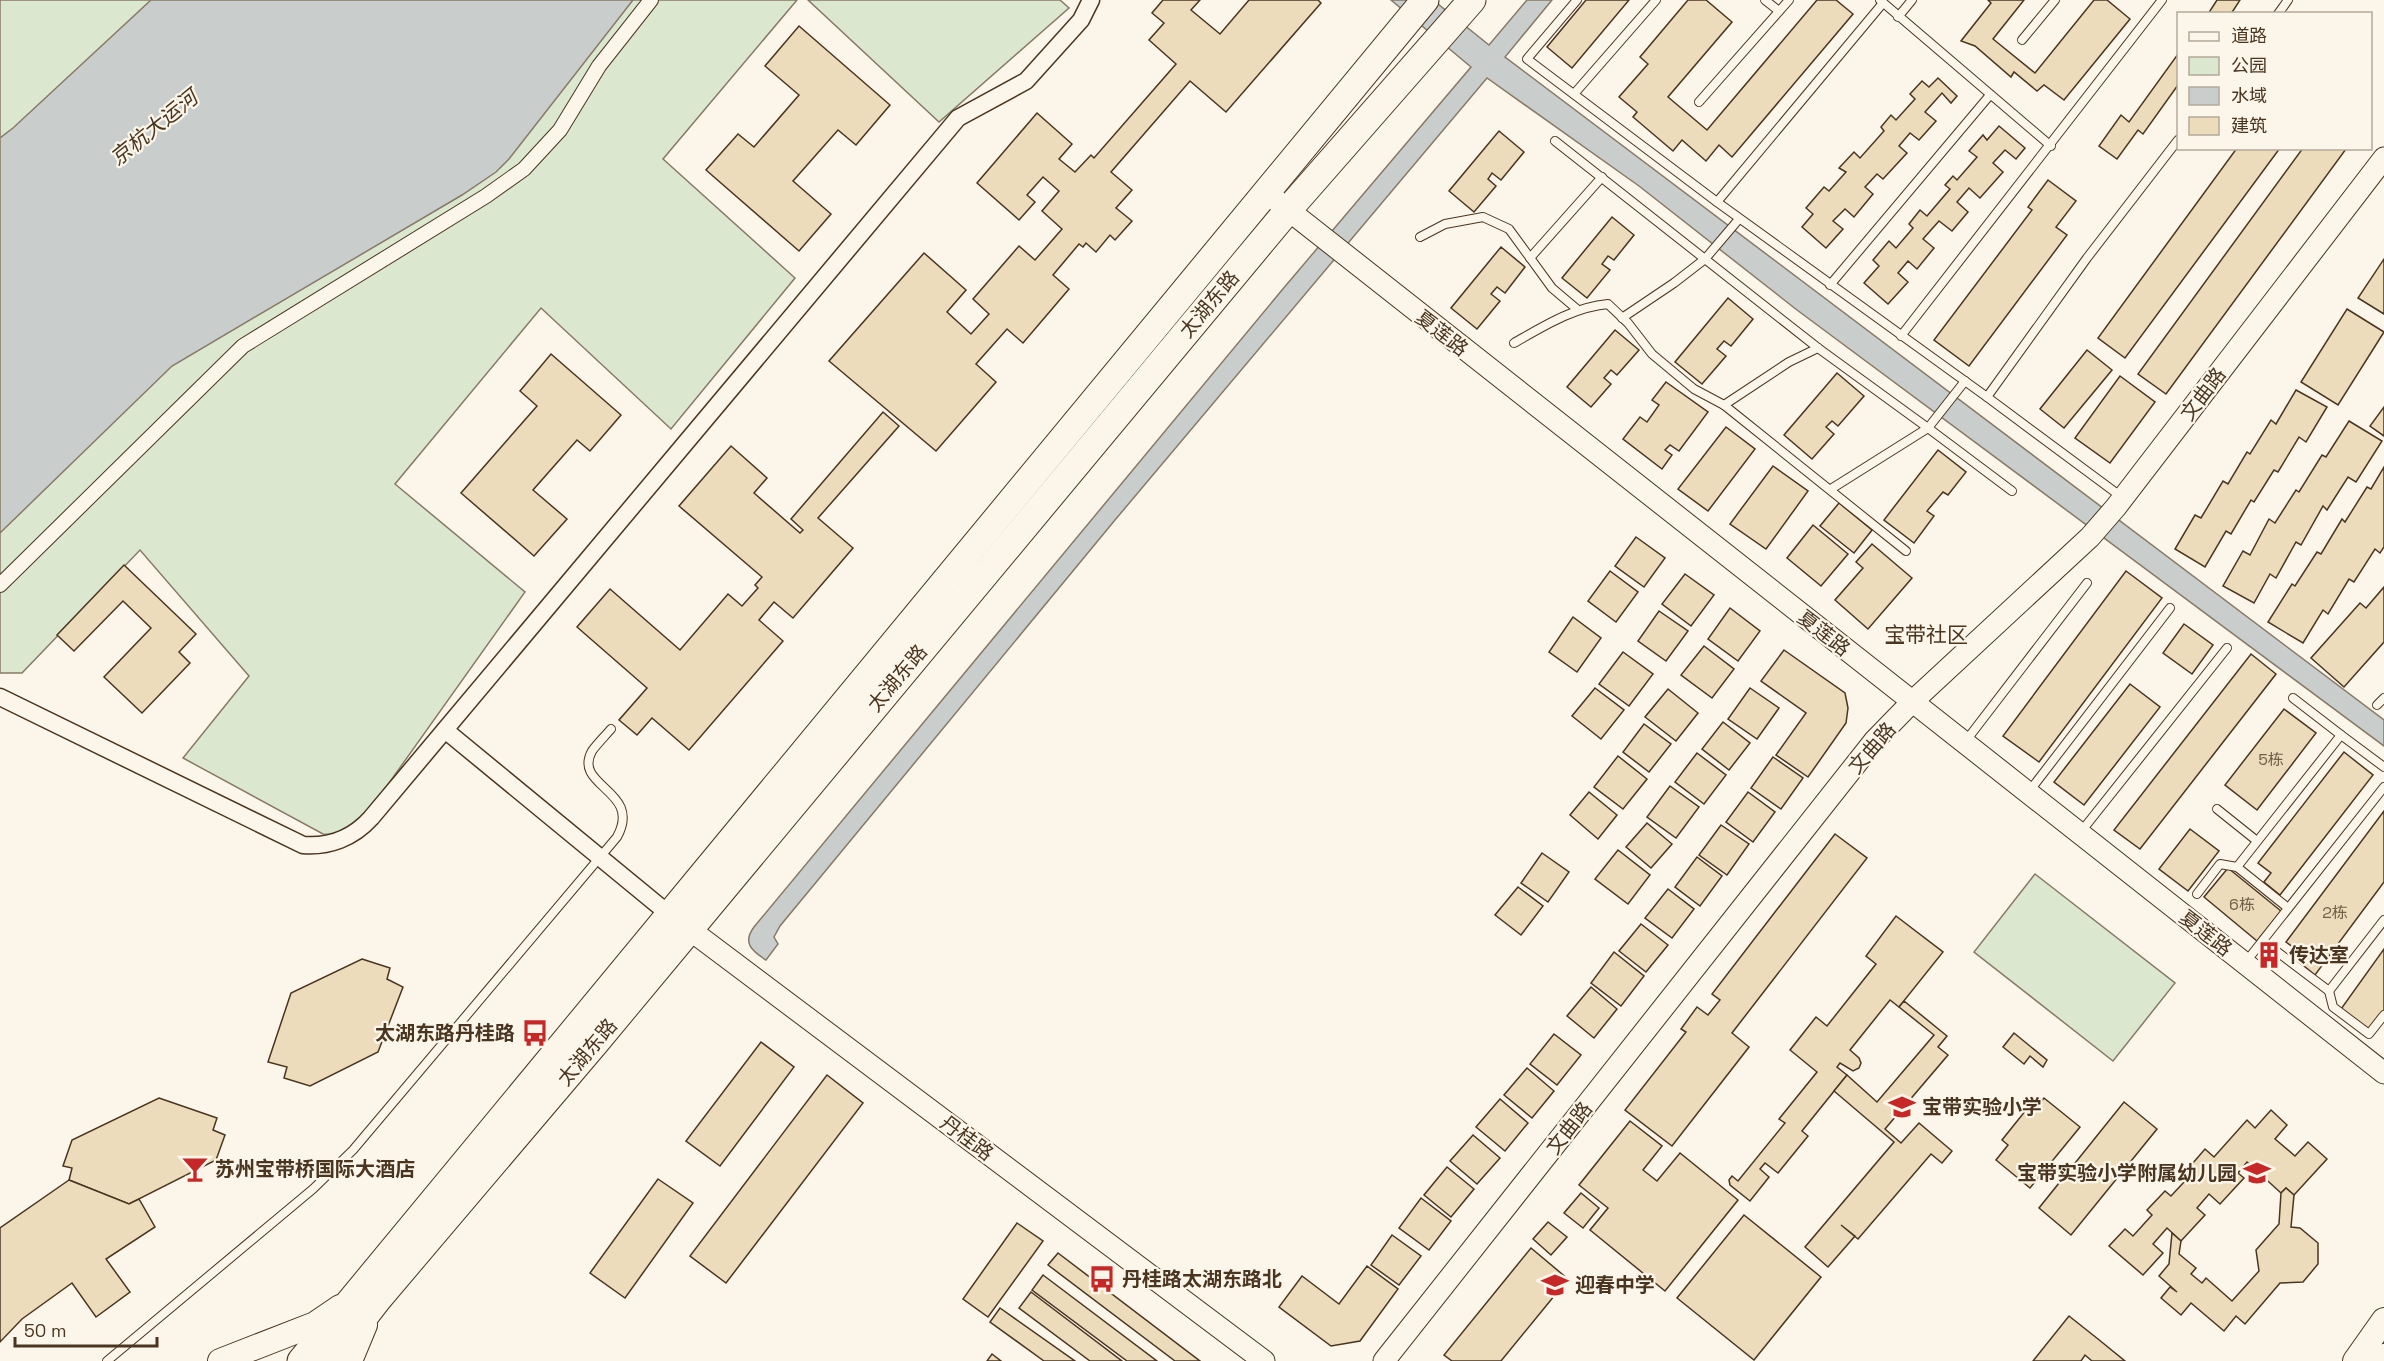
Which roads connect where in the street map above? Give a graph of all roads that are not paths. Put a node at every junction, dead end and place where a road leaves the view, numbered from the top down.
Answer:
1 (651, 0) edge
2 (1091, 0) edge
3 (1577, 0) edge
4 (1656, 0) edge
5 (1766, 0) edge
6 (1788, 0) edge
7 (1912, 0) edge
8 (2055, 0) edge
9 (2162, 0) edge
10 (1881, 1) edge
11 (1465, 8) edge
12 (1418, 9) edge
13 (1779, 11) junction
14 (1898, 17) junction
15 (2022, 40) dead end
16 (1574, 94) junction
17 (1990, 95) junction
18 (1699, 102) dead end
19 (1555, 141) dead end
20 (2177, 141) edge
21 (2051, 146) junction
22 (2384, 158) edge
23 (1602, 177) junction
24 (1265, 192) junction
25 (1717, 202) junction
26 (1288, 210) junction
27 (1737, 222) junction
28 (1420, 237) dead end
29 (1530, 258) junction
30 (1705, 259) junction
31 (1830, 285) junction
32 (1578, 310) junction
33 (1622, 318) junction
34 (1901, 336) junction
35 (1514, 343) dead end
36 (1818, 348) junction
37 (1965, 381) junction
38 (1987, 397) junction
39 (1724, 405) junction
40 (1928, 428) junction
41 (1830, 489) junction
42 (2012, 491) dead end
43 (2120, 503) junction
44 (1906, 551) dead end
45 (2087, 583) dead end
46 (0, 585) edge
47 (2170, 608) dead end
48 (2227, 648) dead end
49 (0, 697) edge
50 (2293, 698) dead end
51 (2384, 698) edge
52 (1912, 702) junction
53 (2377, 705) dead end
54 (611, 729) dead end
55 (445, 730) junction
56 (2341, 735) junction
57 (1964, 743) junction
58 (2384, 767) edge
59 (2384, 787) edge
60 (2028, 793) junction
61 (2217, 809) dead end
62 (2080, 834) junction
63 (2257, 841) junction
64 (600, 856) junction
65 (2237, 867) junction
66 (2197, 894) dead end
67 (2288, 908) junction
68 (2384, 920) edge
69 (679, 922) junction
70 (2263, 941) junction
71 (2245, 964) junction
72 (2330, 991) junction
73 (2384, 1014) edge
74 (2384, 1073) edge
75 (368, 1295) junction
76 (2384, 1320) edge
77 (2384, 1356) edge
78 (107, 1361) edge
79 (220, 1361) edge
80 (301, 1361) edge
81 (330, 1361) edge
82 (350, 1361) edge
83 (1264, 1361) edge
84 (1384, 1361) edge
85 (2355, 1361) edge
86 (2380, 1361) edge

1 - 46 street
2 - 55 street
3 - 16 lane
4 - 16 lane
5 - 13 lane
6 - 13 lane
7 - 14 lane
8 - 15 lane
9 - 21 lane
10 - 14 lane
10 - 25 lane
11 - 26 main road, 太湖东路
12 - 24 main road, 太湖东路
13 - 18 lane
14 - 17 lane
16 - 25 lane
17 - 21 lane
17 - 31 lane
19 - 23 lane
20 - 38 lane
21 - 34 lane
22 - 43 street, 文曲路
23 - 29 lane
23 - 30 lane
24 - 26 street, 夏莲路
24 - 69 main road, 太湖东路
25 - 27 lane
26 - 52 street, 夏莲路
26 - 69 main road, 太湖东路
27 - 30 lane
27 - 31 lane
28 - 29 lane
29 - 32 lane
30 - 33 lane
30 - 36 lane
31 - 34 lane
32 - 33 lane
32 - 35 lane
33 - 39 lane
34 - 37 lane
36 - 39 lane
36 - 40 lane
37 - 38 lane
37 - 40 lane
38 - 43 lane
39 - 41 lane
40 - 41 lane
40 - 42 lane
41 - 44 lane
43 - 52 street, 文曲路
45 - 57 lane
47 - 60 lane
48 - 62 lane
49 - 55 street
50 - 56 lane
51 - 53 lane
52 - 57 street, 夏莲路
52 - 84 street, 文曲路
54 - 64 lane
55 - 64 street
56 - 58 lane
56 - 63 lane
57 - 60 street, 夏莲路
59 - 67 lane
60 - 62 street, 夏莲路
61 - 63 lane
62 - 71 street, 夏莲路
63 - 65 lane
64 - 69 street
64 - 78 lane
65 - 66 lane
65 - 67 lane
67 - 70 lane
68 - 72 lane
69 - 75 main road, 太湖东路
69 - 83 street, 丹桂路
70 - 71 lane
70 - 72 lane
71 - 74 street, 夏莲路
72 - 73 lane
75 - 79 main road
75 - 80 main road, 太湖东路
75 - 81 main road, 太湖东路
75 - 82 main road
76 - 85 main road
77 - 86 main road

